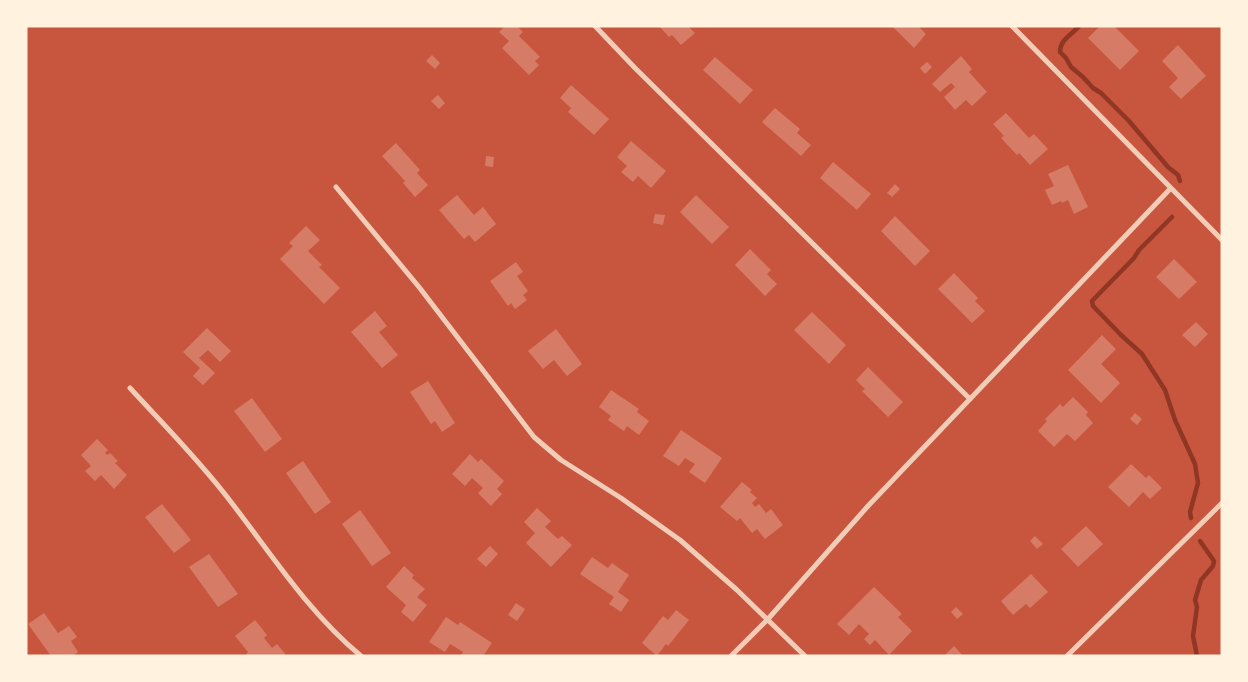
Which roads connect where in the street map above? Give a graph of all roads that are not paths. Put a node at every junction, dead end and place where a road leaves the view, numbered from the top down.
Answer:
1 (595, 26) edge
2 (1012, 26) edge
3 (336, 187) dead end
4 (1170, 189) junction
5 (1222, 240) edge
6 (130, 388) dead end
7 (970, 399) junction
8 (1222, 503) edge
9 (768, 619) junction
10 (361, 656) edge
11 (731, 656) edge
12 (805, 656) edge
13 (1068, 656) edge

1 - 7 street
2 - 4 street
3 - 9 street
4 - 5 street
4 - 7 street
6 - 10 street
7 - 9 street
8 - 13 street
9 - 11 street
9 - 12 street

